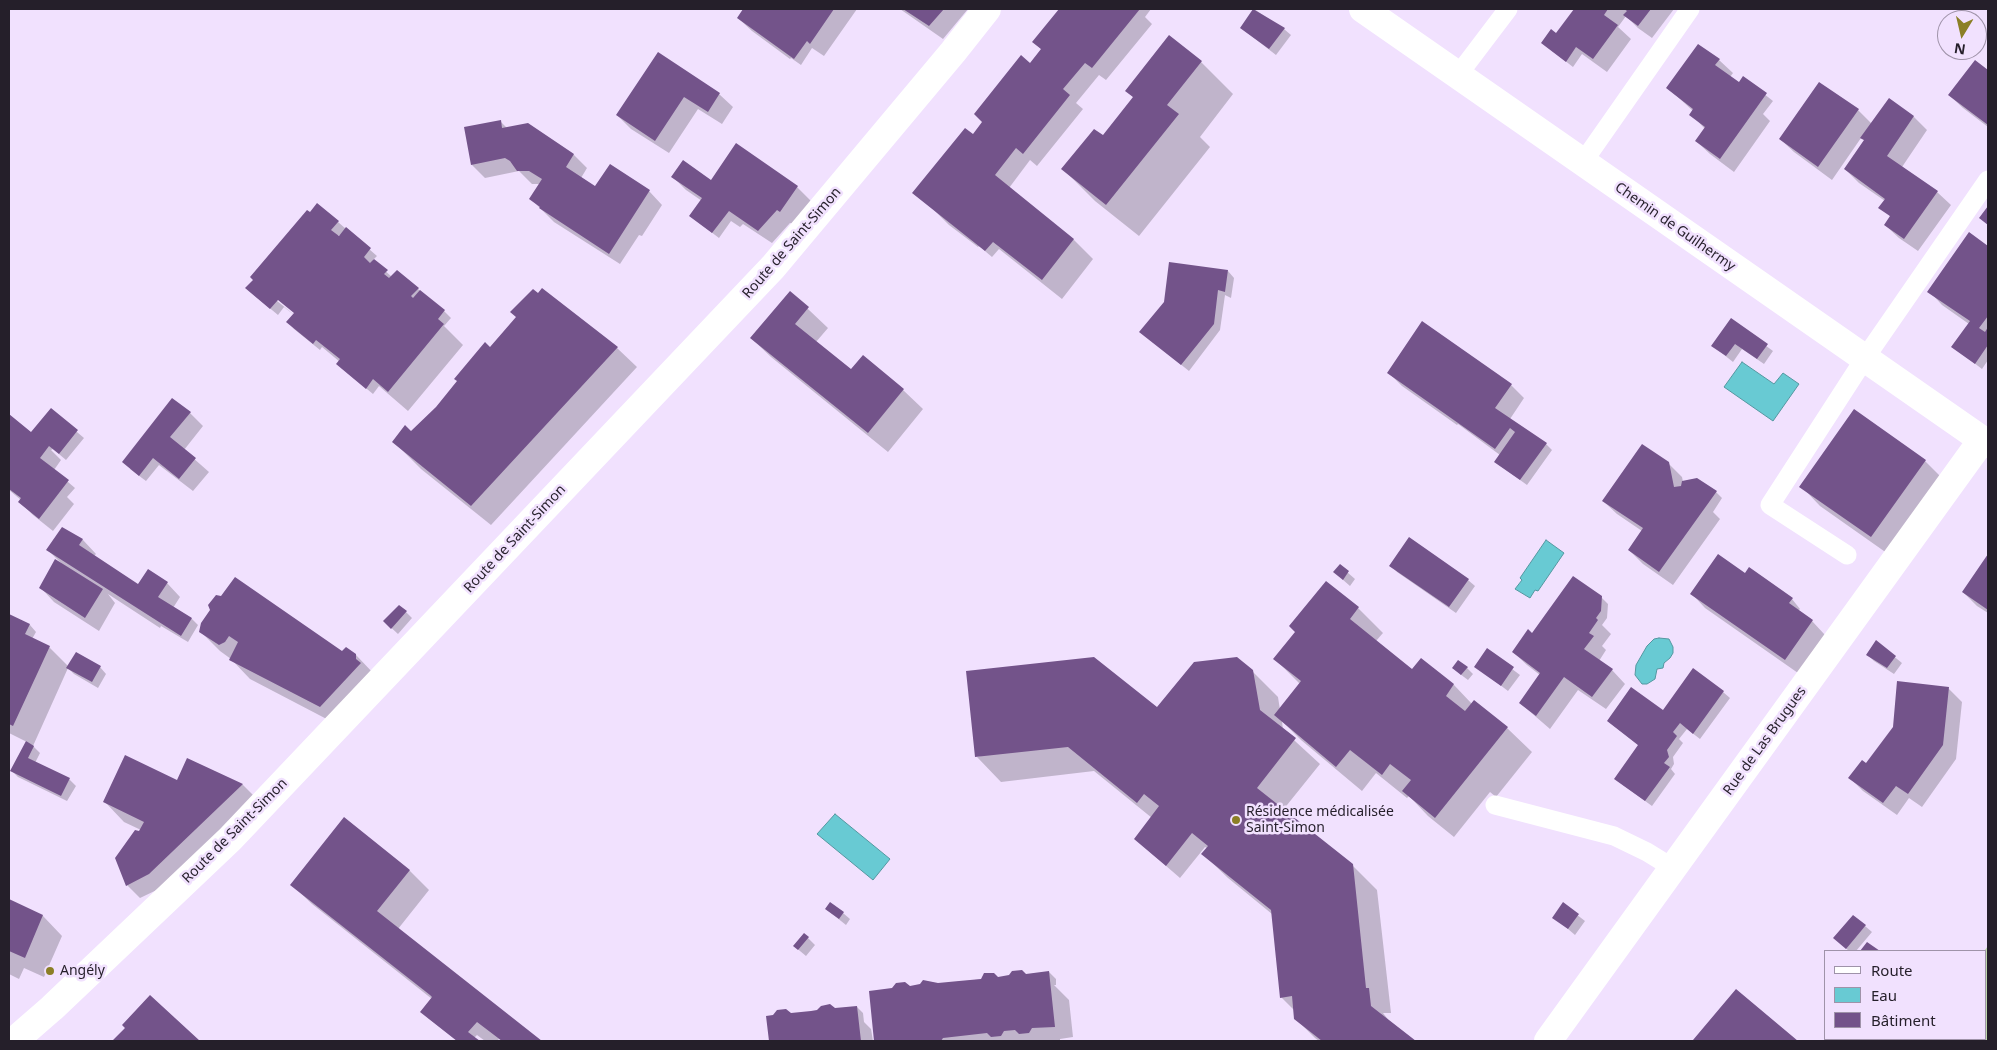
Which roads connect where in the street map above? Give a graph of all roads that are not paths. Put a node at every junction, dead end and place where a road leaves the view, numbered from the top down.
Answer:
1 (987, 9) edge
2 (1363, 9) edge
3 (1508, 9) edge
4 (1690, 9) edge
5 (1458, 75) junction
6 (1583, 162) junction
7 (1988, 180) edge
8 (1865, 358) junction
9 (1985, 442) edge
10 (1847, 555) dead end
11 (1495, 805) dead end
12 (1673, 868) junction
13 (14, 1041) edge
14 (1548, 1041) edge

1 - 13 street, Route de Saint-Simon
2 - 5 street, Chemin de Guilhermy
3 - 5 lane
4 - 6 lane
5 - 6 street, Chemin de Guilhermy
6 - 8 street, Chemin de Guilhermy
7 - 8 lane
8 - 9 street, Chemin de Guilhermy
8 - 10 lane
9 - 12 street, Rue de Las Brugues
11 - 12 lane
12 - 14 street, Rue de Las Brugues

